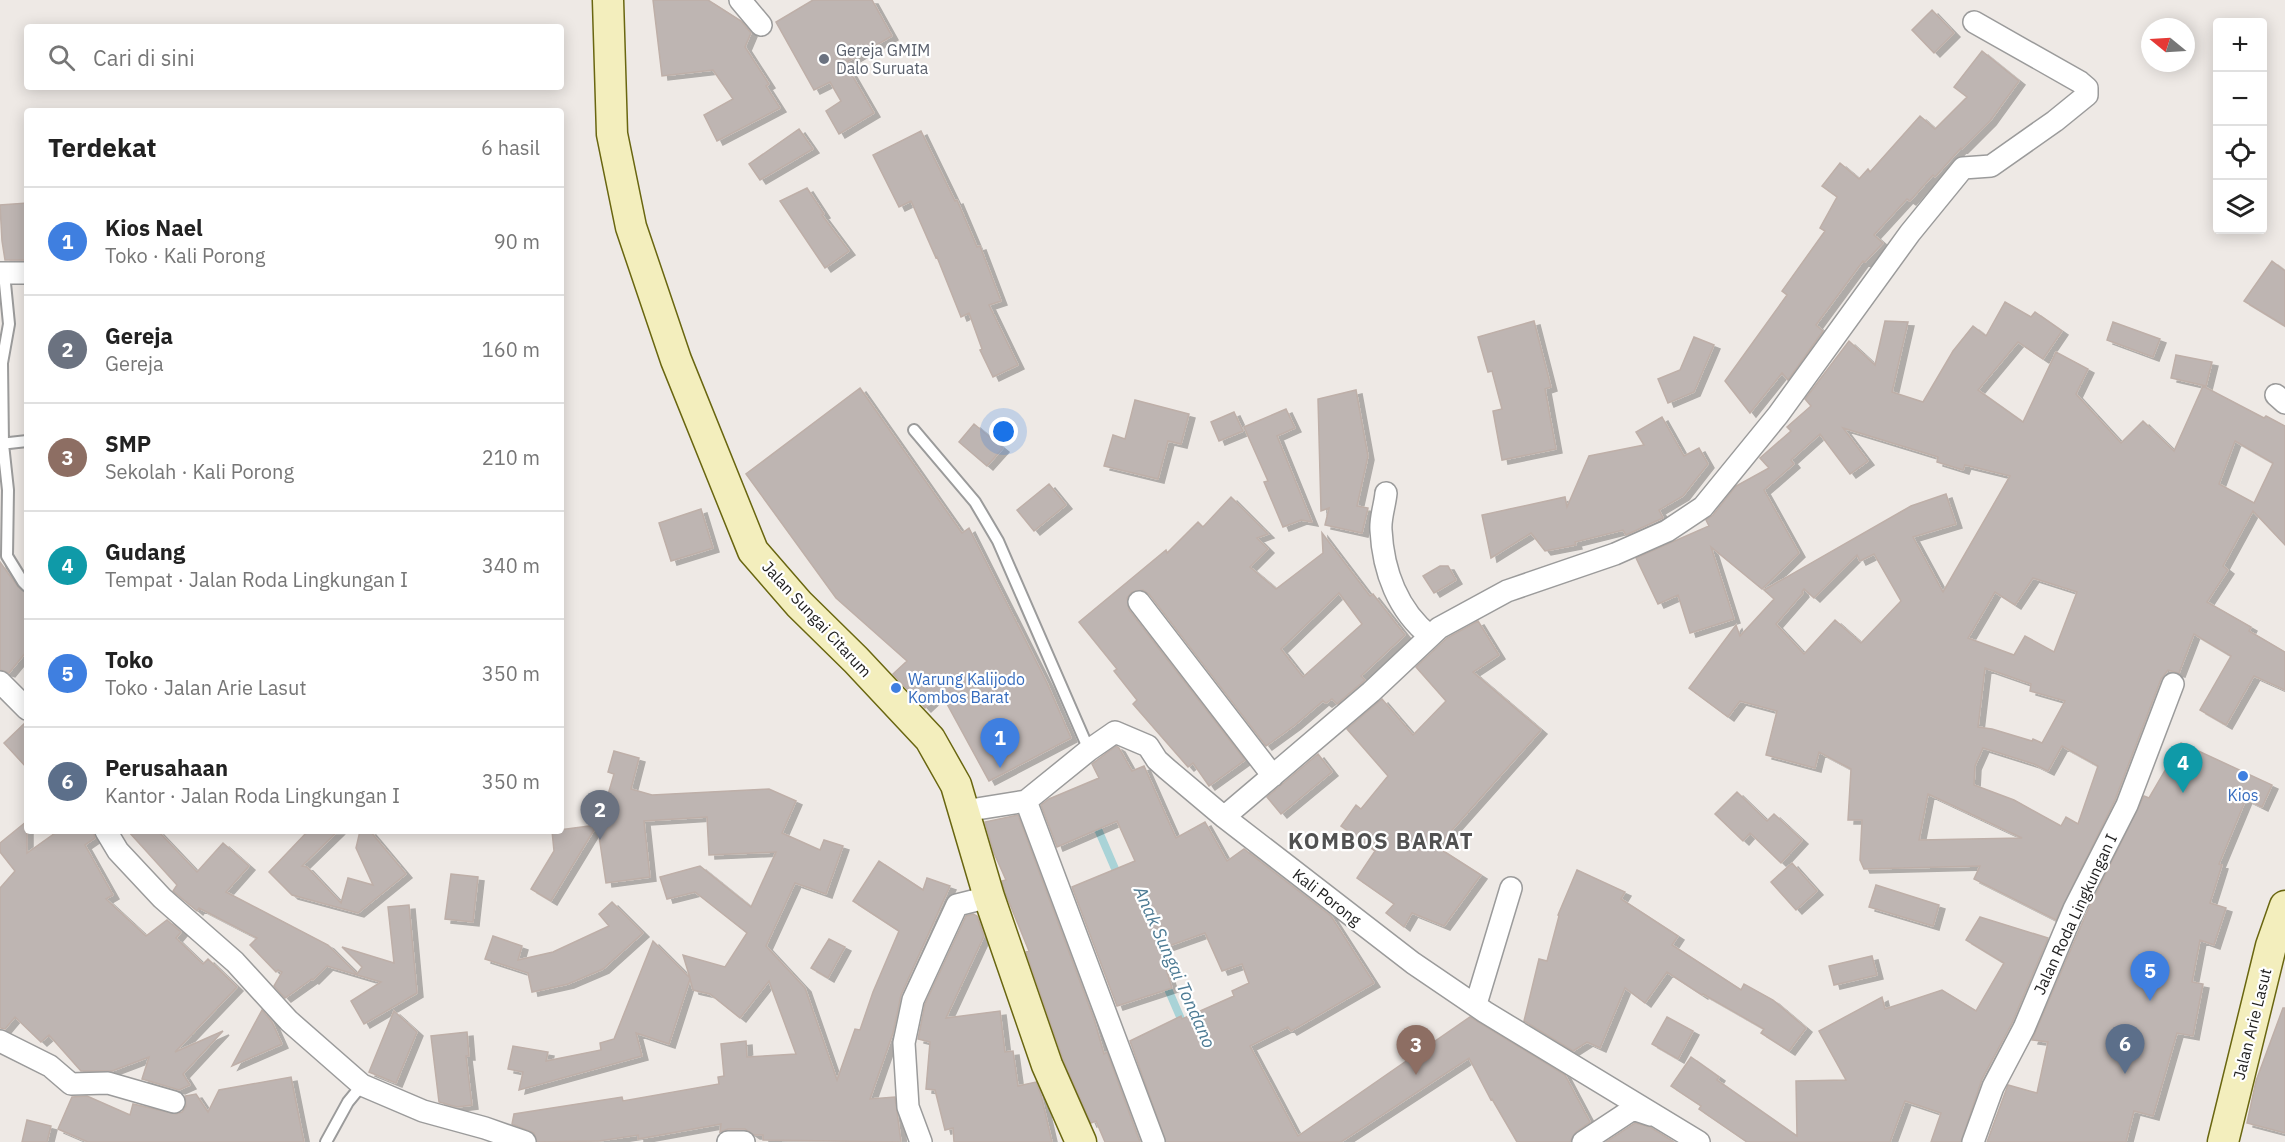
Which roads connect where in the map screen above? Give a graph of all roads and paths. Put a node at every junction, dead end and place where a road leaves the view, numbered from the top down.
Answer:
1 (608, 0) edge
2 (740, 0) edge
3 (1974, 21) dead end
4 (761, 25) dead end
5 (2, 273) edge
6 (24, 273) edge
7 (914, 430) dead end
8 (24, 441) edge
9 (2, 444) edge
10 (1386, 493) dead end
11 (24, 584) edge
12 (1139, 602) dead end
13 (1430, 636) junction
14 (0, 682) edge
15 (2174, 684) dead end
16 (24, 706) edge
17 (1089, 750) junction
18 (1273, 776) junction
19 (1026, 801) junction
20 (964, 811) junction
21 (1224, 817) junction
22 (108, 834) edge
23 (1511, 888) dead end
24 (989, 897) junction
25 (2285, 906) edge
26 (1476, 1004) junction
27 (0, 1041) edge
28 (362, 1085) junction
29 (174, 1102) dead end
30 (1663, 1119) junction
31 (326, 1142) edge
32 (525, 1142) edge
33 (728, 1142) edge
34 (744, 1142) edge
35 (921, 1142) edge
36 (1080, 1142) edge
37 (1154, 1142) edge
38 (1583, 1142) edge
39 (1699, 1142) edge
40 (1974, 1142) edge
41 (2223, 1142) edge

1 - 20 street, Jalan Sungai Citarum
2 - 4 street
3 - 13 street
5 - 6 street
5 - 9 lane
7 - 17 lane
8 - 9 lane
9 - 11 lane
10 - 13 street
12 - 18 street
13 - 18 street
14 - 16 street
15 - 40 street, Jalan Roda Lingkungan I
17 - 19 street, Kali Porong
17 - 21 street, Kali Porong
18 - 21 street
19 - 20 street, Kali Porong
19 - 37 street
20 - 24 street, Jalan Sungai Citarum
21 - 26 street, Kali Porong
22 - 28 street
23 - 26 street
24 - 35 street
24 - 36 street, Jalan Sungai Citarum
25 - 41 street, Jalan Arie Lasut
26 - 30 street, Kali Porong
27 - 29 street
28 - 31 lane
28 - 32 street
30 - 38 street
30 - 39 street, Kali Porong
33 - 34 street

